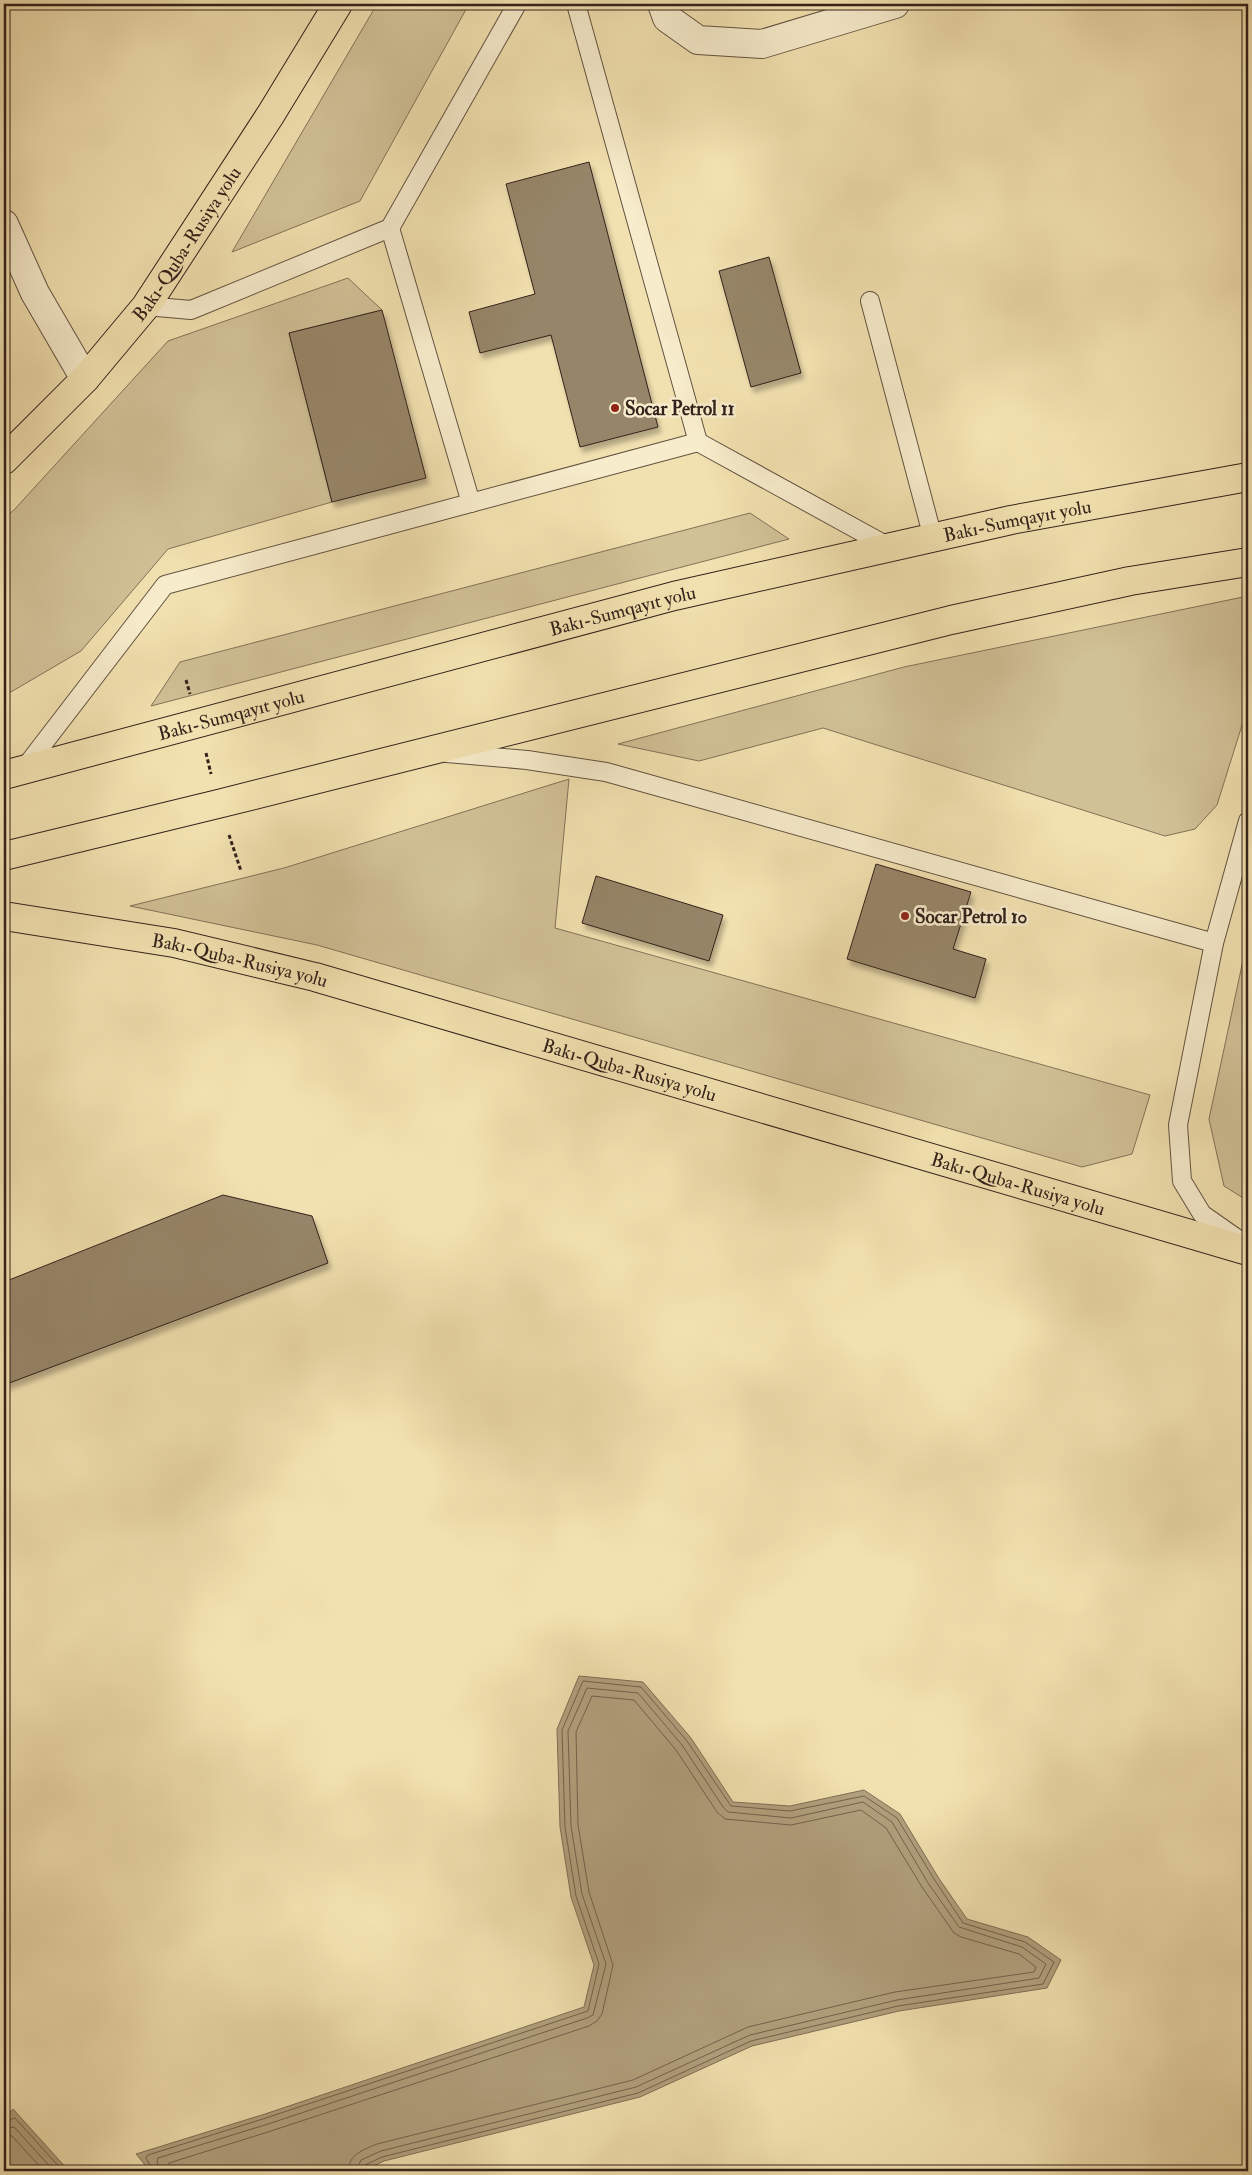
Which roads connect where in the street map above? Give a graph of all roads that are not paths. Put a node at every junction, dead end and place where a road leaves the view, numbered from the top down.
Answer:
1 (338, 4) edge
2 (517, 4) edge
3 (576, 4) edge
4 (662, 4) edge
5 (895, 4) edge
6 (4, 224) edge
7 (390, 228) junction
8 (870, 301) dead end
9 (146, 306) junction
10 (85, 380) junction
11 (698, 442) junction
12 (4, 460) edge
13 (1248, 477) edge
14 (470, 503) junction
15 (933, 538) junction
16 (889, 547) junction
17 (1248, 562) edge
18 (427, 751) junction
19 (14, 772) edge
20 (1248, 821) edge
21 (4, 856) edge
22 (4, 916) edge
23 (1214, 943) junction
24 (1248, 1249) edge

1 - 9 highway, Bakı-Quba-Rusiya yolu
2 - 7 lane
3 - 11 lane
4 - 5 street
6 - 10 street
7 - 9 lane
7 - 14 lane
8 - 15 lane
9 - 10 highway, Bakı-Quba-Rusiya yolu
10 - 12 highway, Bakı-Quba-Rusiya yolu
11 - 14 lane
11 - 16 lane
13 - 15 highway, Bakı-Sumqayıt yolu
14 - 19 lane
15 - 16 highway, Bakı-Sumqayıt yolu
16 - 19 highway, Bakı-Sumqayıt yolu
17 - 18 highway
18 - 21 highway
18 - 23 lane
20 - 23 lane
22 - 24 highway, Bakı-Quba-Rusiya yolu
23 - 24 lane

